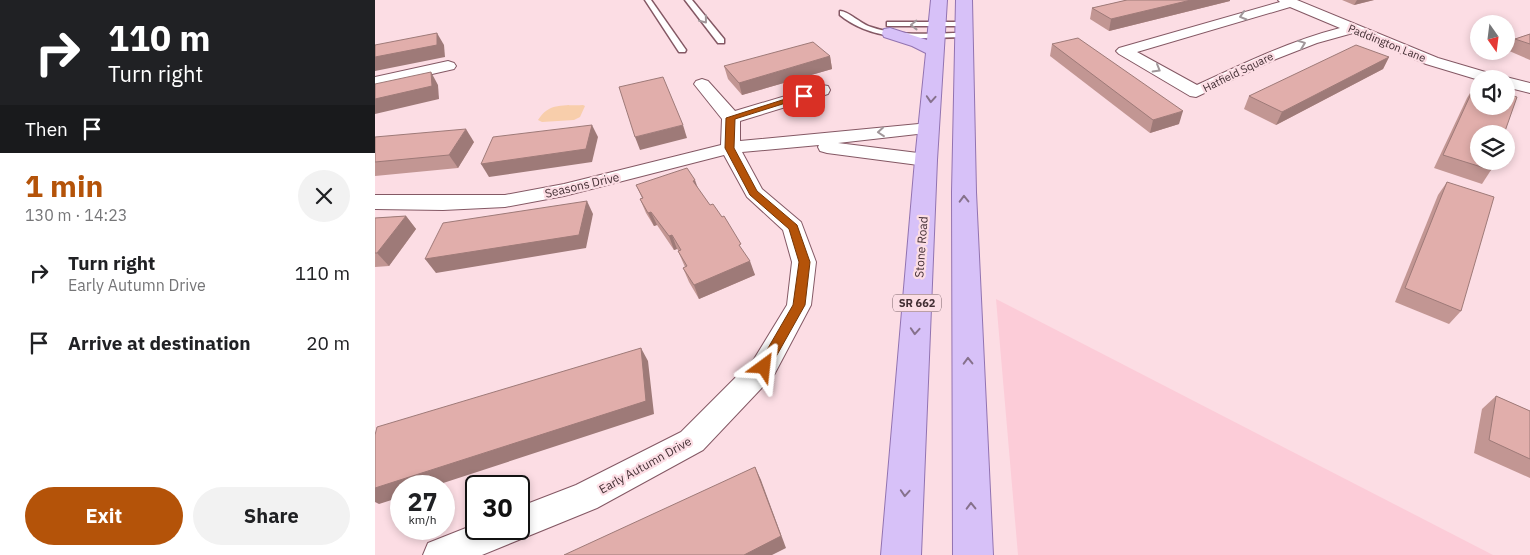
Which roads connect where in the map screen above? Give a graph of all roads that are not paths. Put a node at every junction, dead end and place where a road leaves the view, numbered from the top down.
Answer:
1 (648, 0) edge
2 (688, 0) edge
3 (939, 0) edge
4 (964, 0) edge
5 (1287, 1) edge
6 (1353, 29) junction
7 (963, 30) junction
8 (890, 33) joint
9 (937, 37) junction
10 (721, 41) dead end
11 (681, 50) dead end
12 (448, 66) dead end
13 (1470, 72) edge
14 (375, 82) edge
15 (702, 84) dead end
16 (1515, 84) edge
17 (1530, 88) edge
18 (822, 90) dead end
19 (731, 118) junction
20 (929, 128) junction
21 (786, 141) junction
22 (730, 148) junction
23 (926, 160) junction
24 (375, 202) edge
25 (530, 520) edge
26 (478, 540) edge
27 (440, 555) edge
28 (901, 555) edge
29 (973, 555) edge

1 - 11 lane
2 -> 10 lane
3 - 9 main road, Stone Road / SR 662
4 - 7 main road
5 - 6 street, Paddington Lane
5 -> 6 street, Hatfield Square
6 - 13 street, Paddington Lane
7 - 9 lane
29 -> 7 main road
8 - 9 main road
9 -> 8 lane
9 -> 20 main road, Stone Road / SR 662
12 - 14 street
15 - 19 street
16 - 17 street
18 - 19 street
19 - 22 street, Early Autumn Drive
20 -> 21 street, Seasons Drive
20 - 23 main road, Stone Road / SR 662
21 - 22 street, Seasons Drive
21 - 23 street, Seasons Drive
22 - 24 street, Seasons Drive
22 - 25 street, Early Autumn Drive
23 -> 28 main road, Stone Road / SR 662
26 - 27 street

